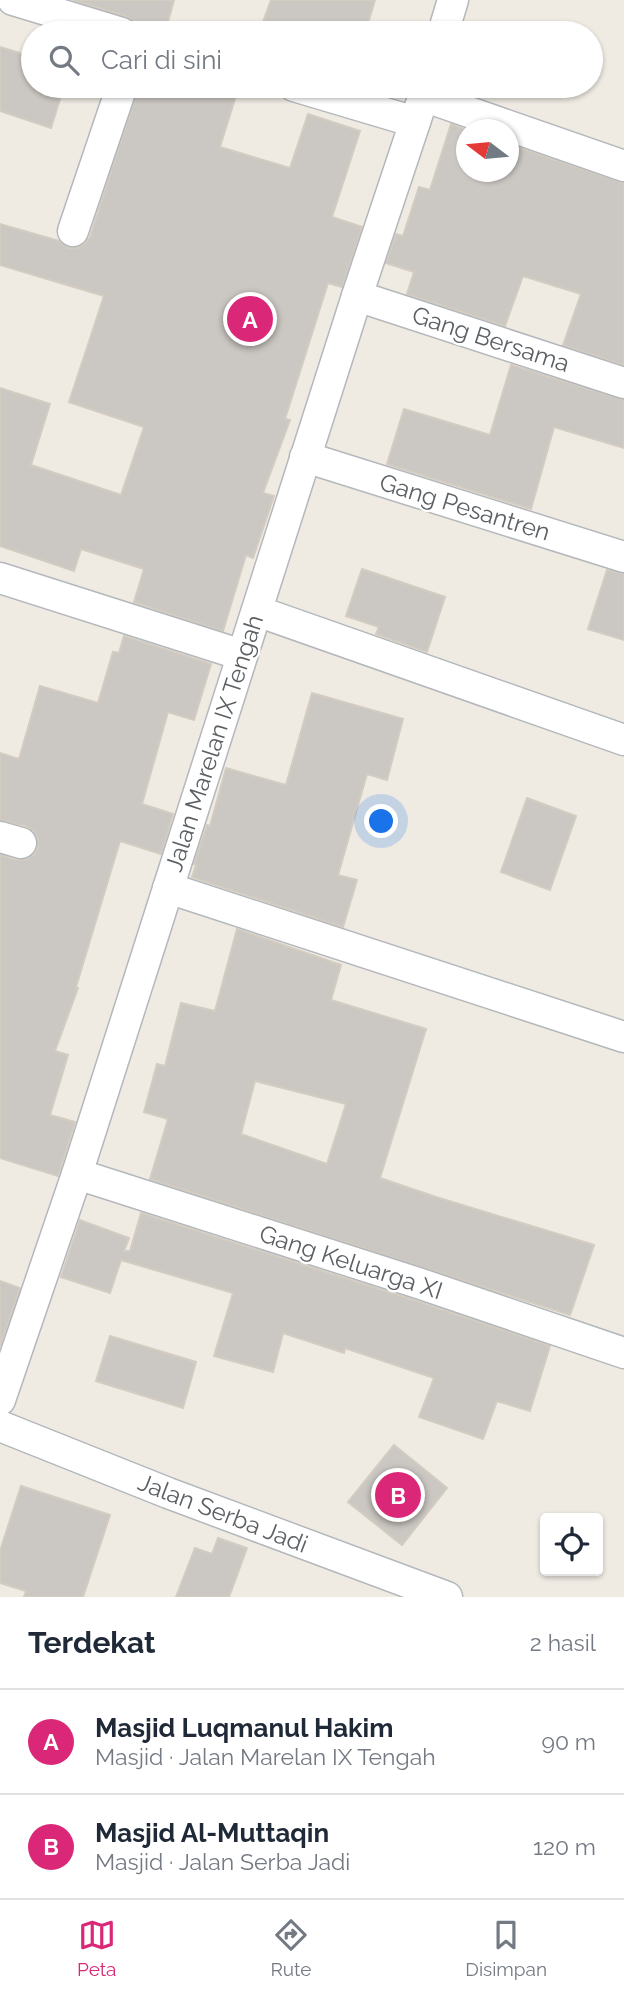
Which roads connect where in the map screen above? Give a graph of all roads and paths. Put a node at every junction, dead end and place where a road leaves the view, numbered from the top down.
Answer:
1 (13, 0) edge
2 (453, 0) edge
3 (82, 21) edge
4 (447, 21) edge
5 (117, 98) edge
6 (396, 98) edge
7 (422, 101) edge
8 (624, 166) edge
9 (73, 231) dead end
10 (357, 296) junction
11 (624, 383) edge
12 (305, 457) junction
13 (624, 557) edge
14 (0, 578) edge
15 (257, 611) junction
16 (242, 655) junction
17 (624, 740) edge
18 (168, 888) junction
19 (624, 1037) edge
20 (77, 1174) junction
21 (624, 1353) edge
22 (0, 1401) edge
23 (0, 1426) edge
24 (447, 1597) edge

1 - 3 street
2 - 4 street
5 - 9 street
6 - 7 street
7 - 8 street
7 - 10 street, Jalan Marelan IX Tengah
10 - 11 street, Gang Bersama
10 - 12 street, Jalan Marelan IX Tengah
12 - 13 street, Gang Pesantren
12 - 15 street, Jalan Marelan IX Tengah
14 - 16 street
15 - 16 street, Jalan Marelan IX Tengah
15 - 17 street
16 - 18 street, Jalan Marelan IX Tengah
18 - 19 street
18 - 20 street, Jalan Marelan IX Tengah
20 - 21 street, Gang Keluarga XI
20 - 22 street, Jalan Marelan IX Tengah
23 - 24 street, Jalan Serba Jadi

